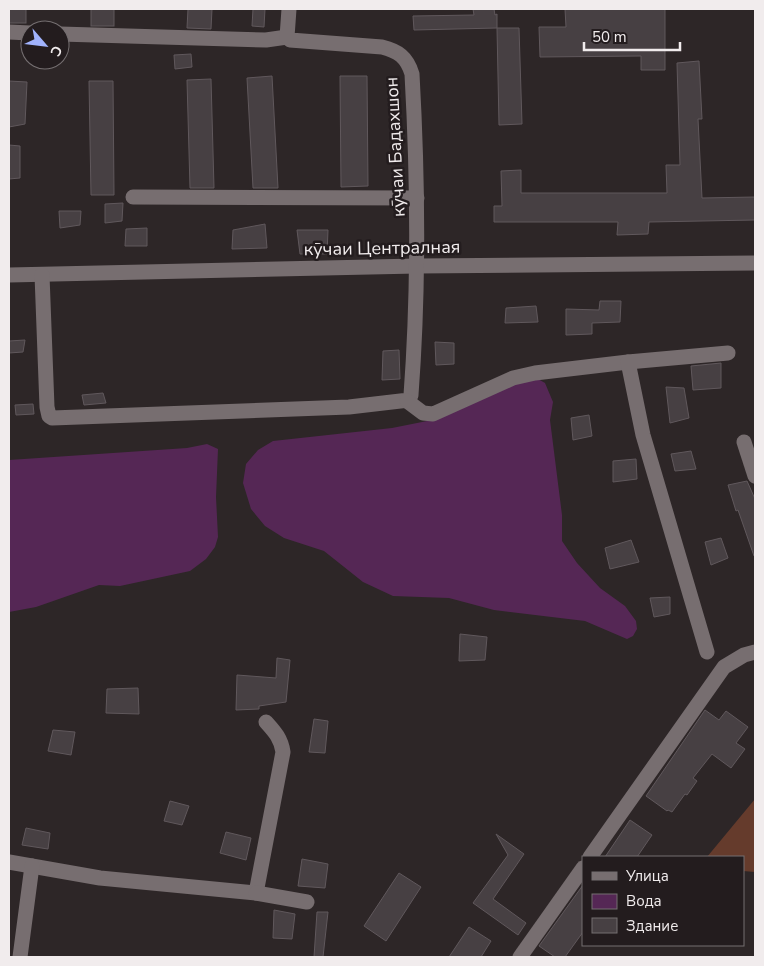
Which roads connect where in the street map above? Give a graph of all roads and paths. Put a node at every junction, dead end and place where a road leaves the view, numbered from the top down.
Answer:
1 (289, 9) edge
2 (70, 34) edge
3 (287, 37) junction
4 (132, 197) dead end
5 (417, 198) junction
6 (755, 263) edge
7 (417, 266) junction
8 (9, 275) edge
9 (42, 275) junction
10 (728, 353) dead end
11 (628, 362) junction
12 (407, 401) junction
13 (744, 442) dead end
14 (755, 476) edge
15 (707, 652) dead end
16 (755, 652) edge
17 (266, 722) dead end
18 (591, 856) edge
19 (9, 862) edge
20 (32, 866) junction
21 (582, 869) edge
22 (256, 892) junction
23 (307, 902) dead end
24 (20, 957) edge
25 (520, 957) edge

1 - 3 street
2 - 3 street
3 - 5 street, кӯчаи Бадахшон
4 - 5 street
5 - 7 street, кӯчаи Бадахшон
6 - 7 street, кӯчаи Централная
7 - 9 street, кӯчаи Централная
7 - 12 street, кӯчаи Бадахшон
8 - 9 street, кӯчаи Централная
9 - 12 street
10 - 11 street
11 - 12 street
11 - 15 street
13 - 14 street
16 - 18 street
17 - 22 street
19 - 20 street
20 - 22 street
20 - 24 street
21 - 25 street
22 - 23 street

